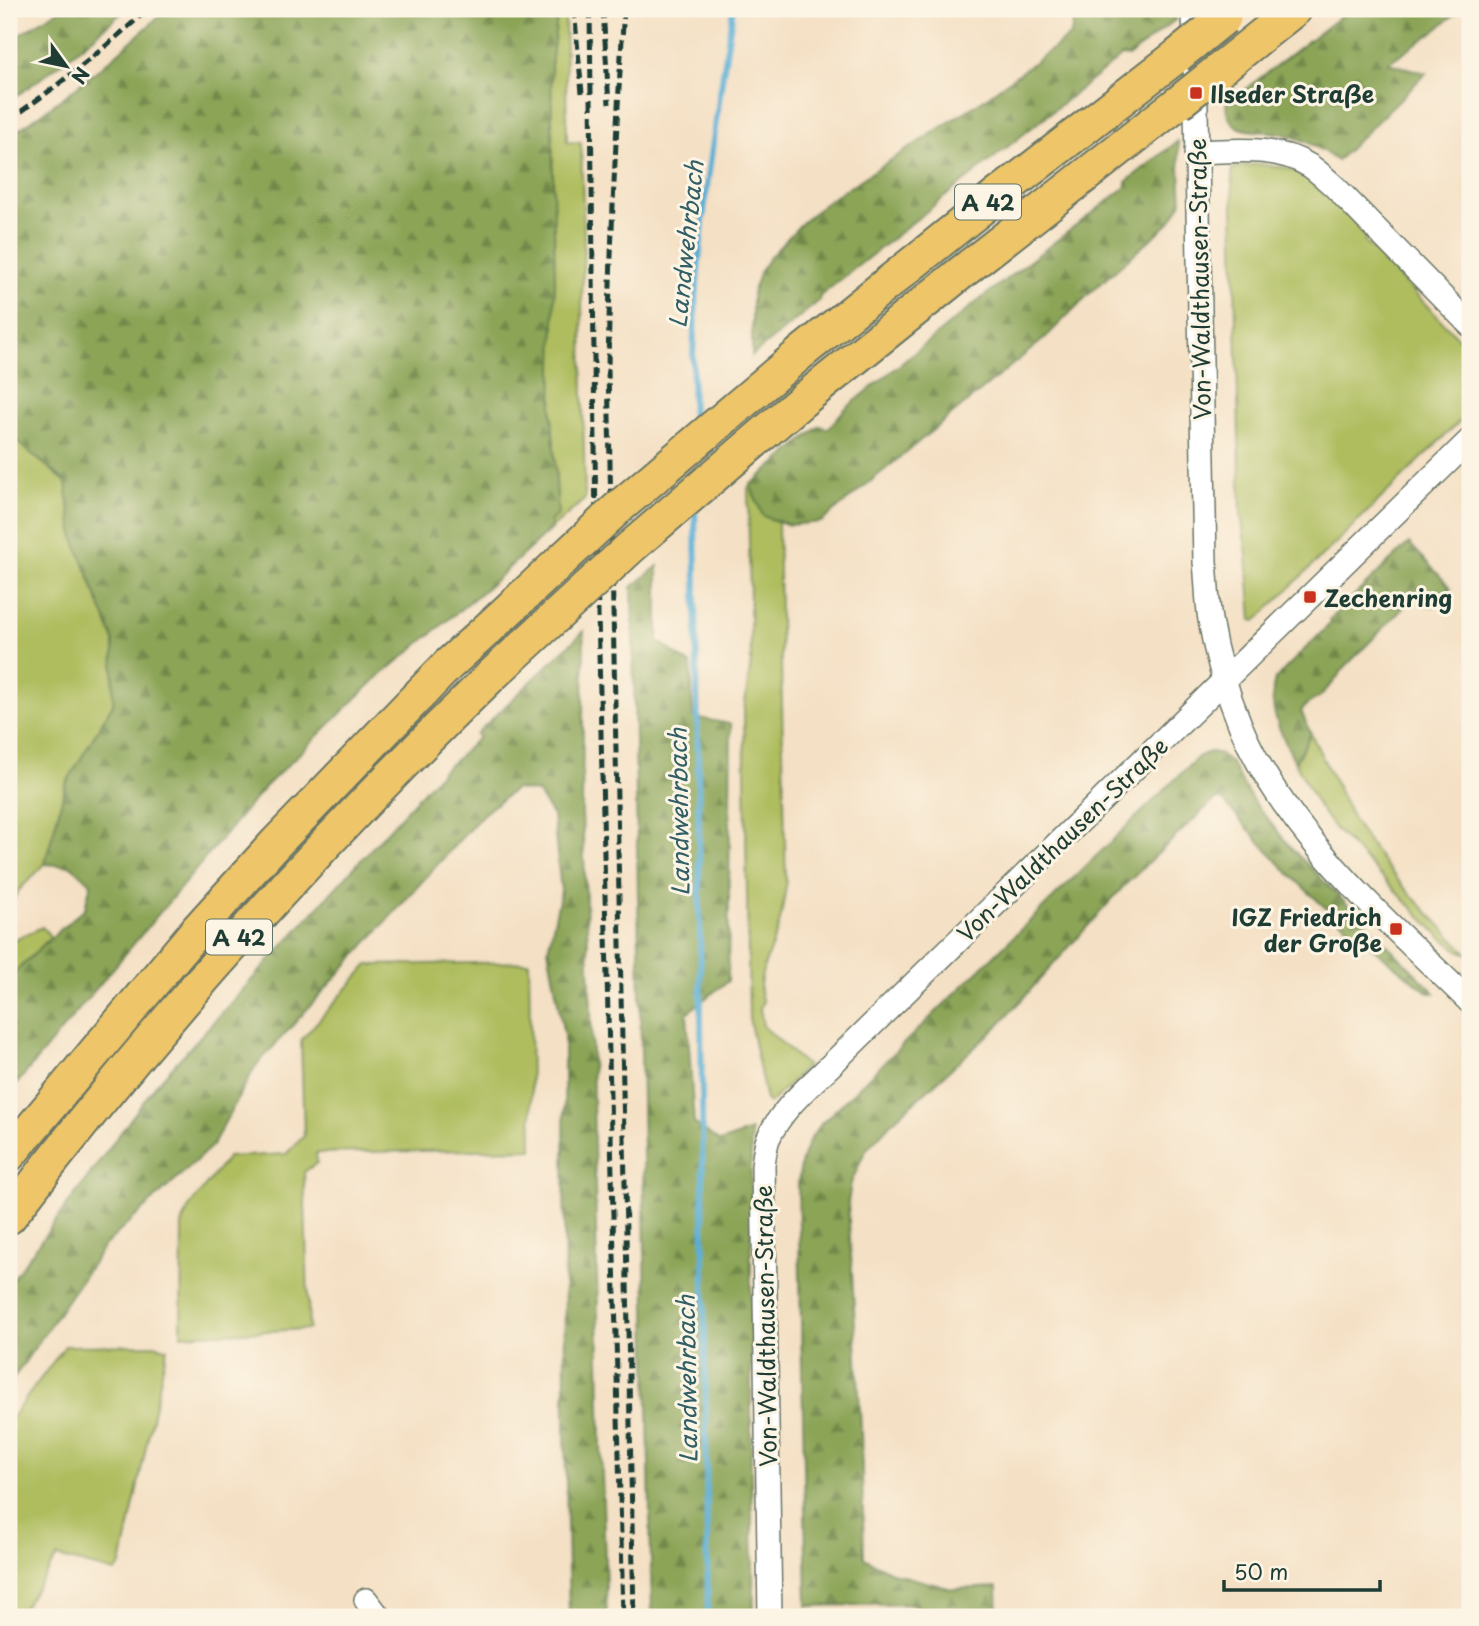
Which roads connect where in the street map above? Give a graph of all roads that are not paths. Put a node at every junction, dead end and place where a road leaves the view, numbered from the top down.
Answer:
1 (1295, 9) edge
2 (1218, 12) edge
3 (1196, 152) junction
4 (1470, 325) edge
5 (1470, 440) edge
6 (1225, 680) junction
7 (1470, 1002) edge
8 (65, 1088) junction
9 (9, 1128) edge
10 (9, 1155) edge
11 (9, 1217) edge
12 (770, 1617) edge

1 - 11 highway, A 42, bridge
2 - 3 street, Von-Waldthausen-Straße
2 - 8 highway, A 42, bridge
3 - 4 street
3 - 6 street, Von-Waldthausen-Straße
5 - 6 street
6 - 7 street
6 - 12 street, Von-Waldthausen-Straße
8 - 9 highway
8 - 10 highway, A 42

